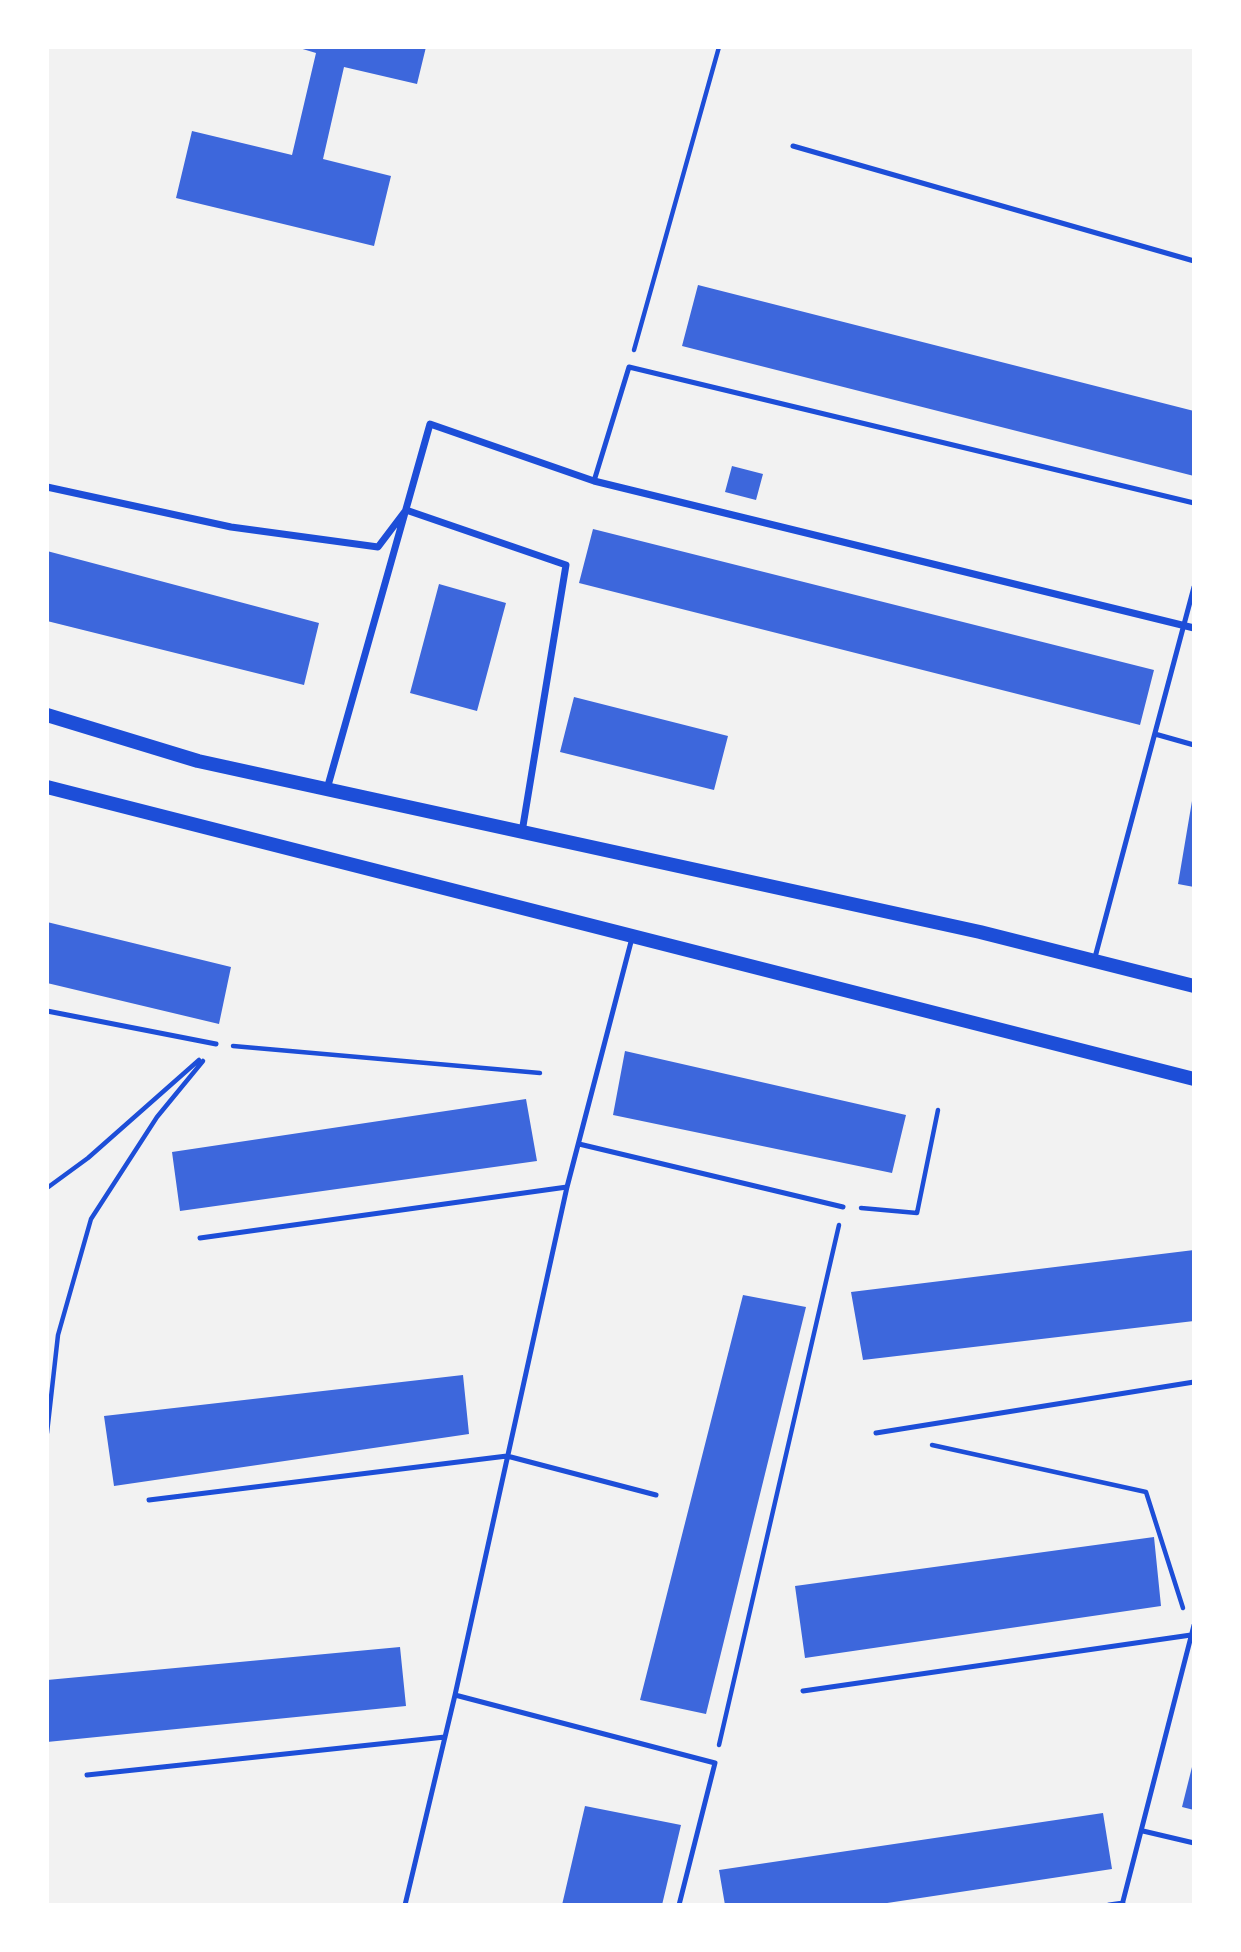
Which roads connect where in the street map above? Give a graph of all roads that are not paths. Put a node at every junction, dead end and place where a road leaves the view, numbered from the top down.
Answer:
1 (793, 146) dead end
2 (1194, 261) edge
3 (594, 481) junction
4 (47, 487) edge
5 (1194, 503) edge
6 (406, 510) junction
7 (1194, 587) edge
8 (1184, 626) junction
9 (1194, 628) edge
10 (47, 715) edge
11 (1155, 734) junction
12 (1194, 745) edge
13 (47, 787) edge
14 (327, 789) junction
15 (522, 832) junction
16 (633, 935) junction
17 (1094, 961) junction
18 (1194, 986) edge
19 (47, 1012) edge
20 (216, 1044) road end
21 (1194, 1079) edge
22 (579, 1144) junction
23 (567, 1187) junction
24 (843, 1206) road end
25 (200, 1238) dead end
26 (1194, 1382) edge
27 (876, 1433) dead end
28 (507, 1456) junction
29 (656, 1495) dead end
30 (149, 1500) dead end
31 (1194, 1625) edge
32 (1191, 1634) junction
33 (803, 1691) dead end
34 (455, 1695) junction
35 (445, 1737) junction
36 (87, 1775) dead end
37 (1143, 1831) junction
38 (1194, 1843) edge
39 (1123, 1904) edge
40 (405, 1905) edge
41 (679, 1905) edge
42 (1109, 1905) edge

1 - 2 lane
3 - 5 lane
3 - 6 street
3 - 8 street
4 - 6 street
6 - 14 street
6 - 15 street
7 - 8 lane
8 - 9 street
8 - 11 lane
10 - 14 main road
11 - 12 lane
11 - 17 lane
13 - 16 main road
14 - 15 main road
15 - 17 main road
16 - 21 main road
16 - 22 lane
17 - 18 main road
19 - 20 lane
22 - 23 lane
22 - 24 lane
23 - 25 lane
23 - 28 lane
26 - 27 lane
28 - 29 lane
28 - 30 lane
28 - 34 lane
31 - 32 lane
32 - 33 lane
32 - 37 lane
34 - 35 lane
34 - 41 lane
35 - 36 lane
35 - 40 lane
37 - 38 lane
37 - 39 lane
39 - 42 lane

